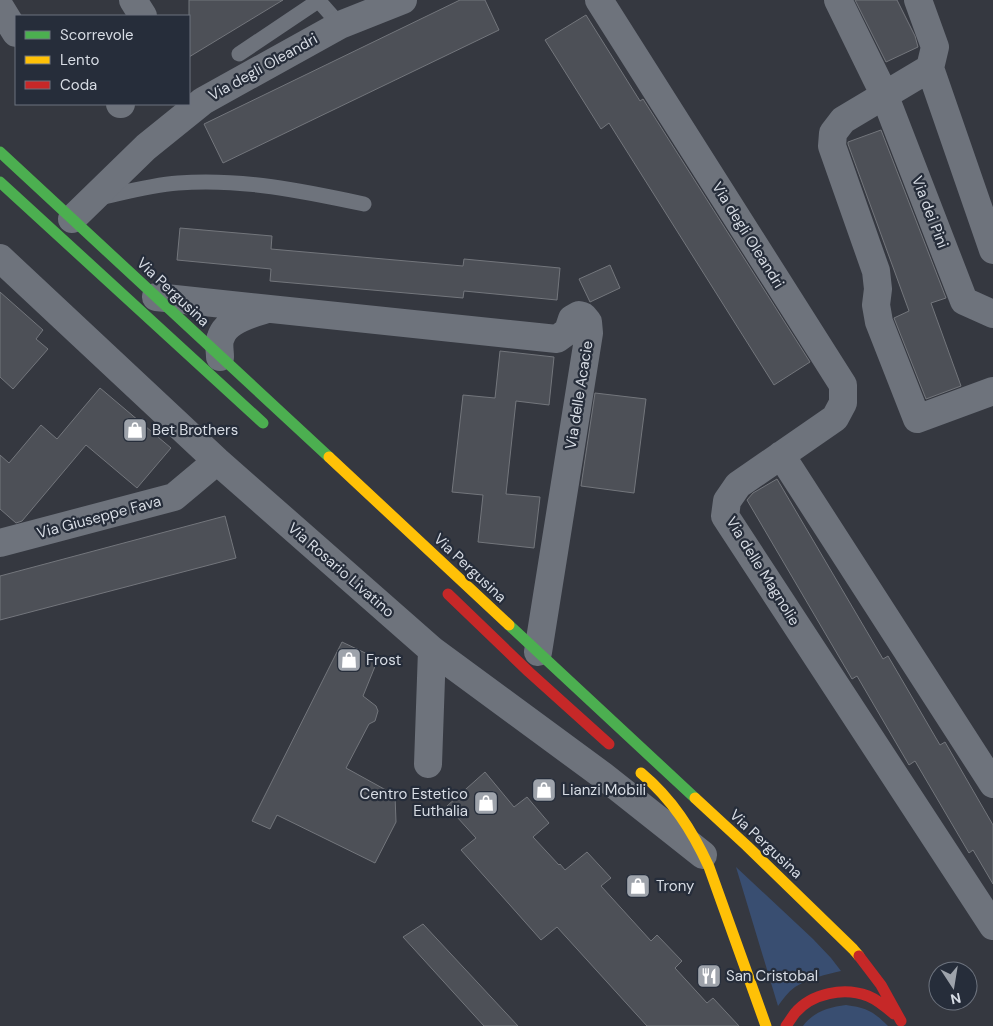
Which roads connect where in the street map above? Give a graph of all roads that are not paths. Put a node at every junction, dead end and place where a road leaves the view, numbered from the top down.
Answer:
1 (133, 0) edge
2 (403, 0) edge
3 (599, 0) edge
4 (838, 0) edge
5 (918, 0) edge
6 (318, 1) edge
7 (0, 7) edge
8 (142, 15) edge
9 (340, 25) junction
10 (15, 31) edge
11 (239, 54) dead end
12 (930, 68) junction
13 (884, 94) junction
14 (0, 152) edge
15 (0, 182) edge
16 (91, 200) junction
17 (364, 204) dead end
18 (72, 219) junction
19 (993, 250) edge
20 (0, 258) edge
21 (156, 297) junction
22 (268, 308) junction
23 (993, 314) edge
24 (220, 357) junction
25 (993, 391) edge
26 (272, 432) dead end
27 (781, 455) junction
28 (217, 461) junction
29 (0, 544) edge
30 (439, 585) dead end
31 (432, 650) junction
32 (538, 652) junction
33 (617, 751) dead end
34 (428, 764) dead end
35 (632, 764) dead end
36 (993, 784) edge
37 (704, 855) junction
38 (993, 926) edge
39 (902, 1024) edge
40 (766, 1026) edge
41 (786, 1026) edge

1 - 8 street
2 - 9 street, Via degli Oleandri
3 - 27 street, Via degli Oleandri
4 - 13 street, Via dei Pini
5 - 12 street
6 - 9 lane
6 - 11 lane
7 - 10 street
9 - 16 street, Via degli Oleandri
12 - 13 street
12 - 19 street
13 - 23 street, Via dei Pini
13 - 25 street
14 - 18 main road, Via Pergusina
15 - 26 main road
16 - 17 lane
16 - 18 street, Via degli Oleandri
18 - 21 main road, Via Pergusina
20 - 28 street, Via Rosario Livatino
21 - 22 street
21 - 24 main road, Via Pergusina
22 - 24 street
22 - 32 street, Via delle Acacie
24 - 32 main road, Via Pergusina
27 - 36 street
27 - 38 street, Via delle Magnolie
28 - 29 street, Via Giuseppe Fava
28 - 31 street, Via Rosario Livatino
30 - 33 main road
31 - 34 street
31 - 37 street, Via Rosario Livatino
32 - 39 main road, Via Pergusina
35 - 37 main road
37 - 40 main road
39 - 41 main road

